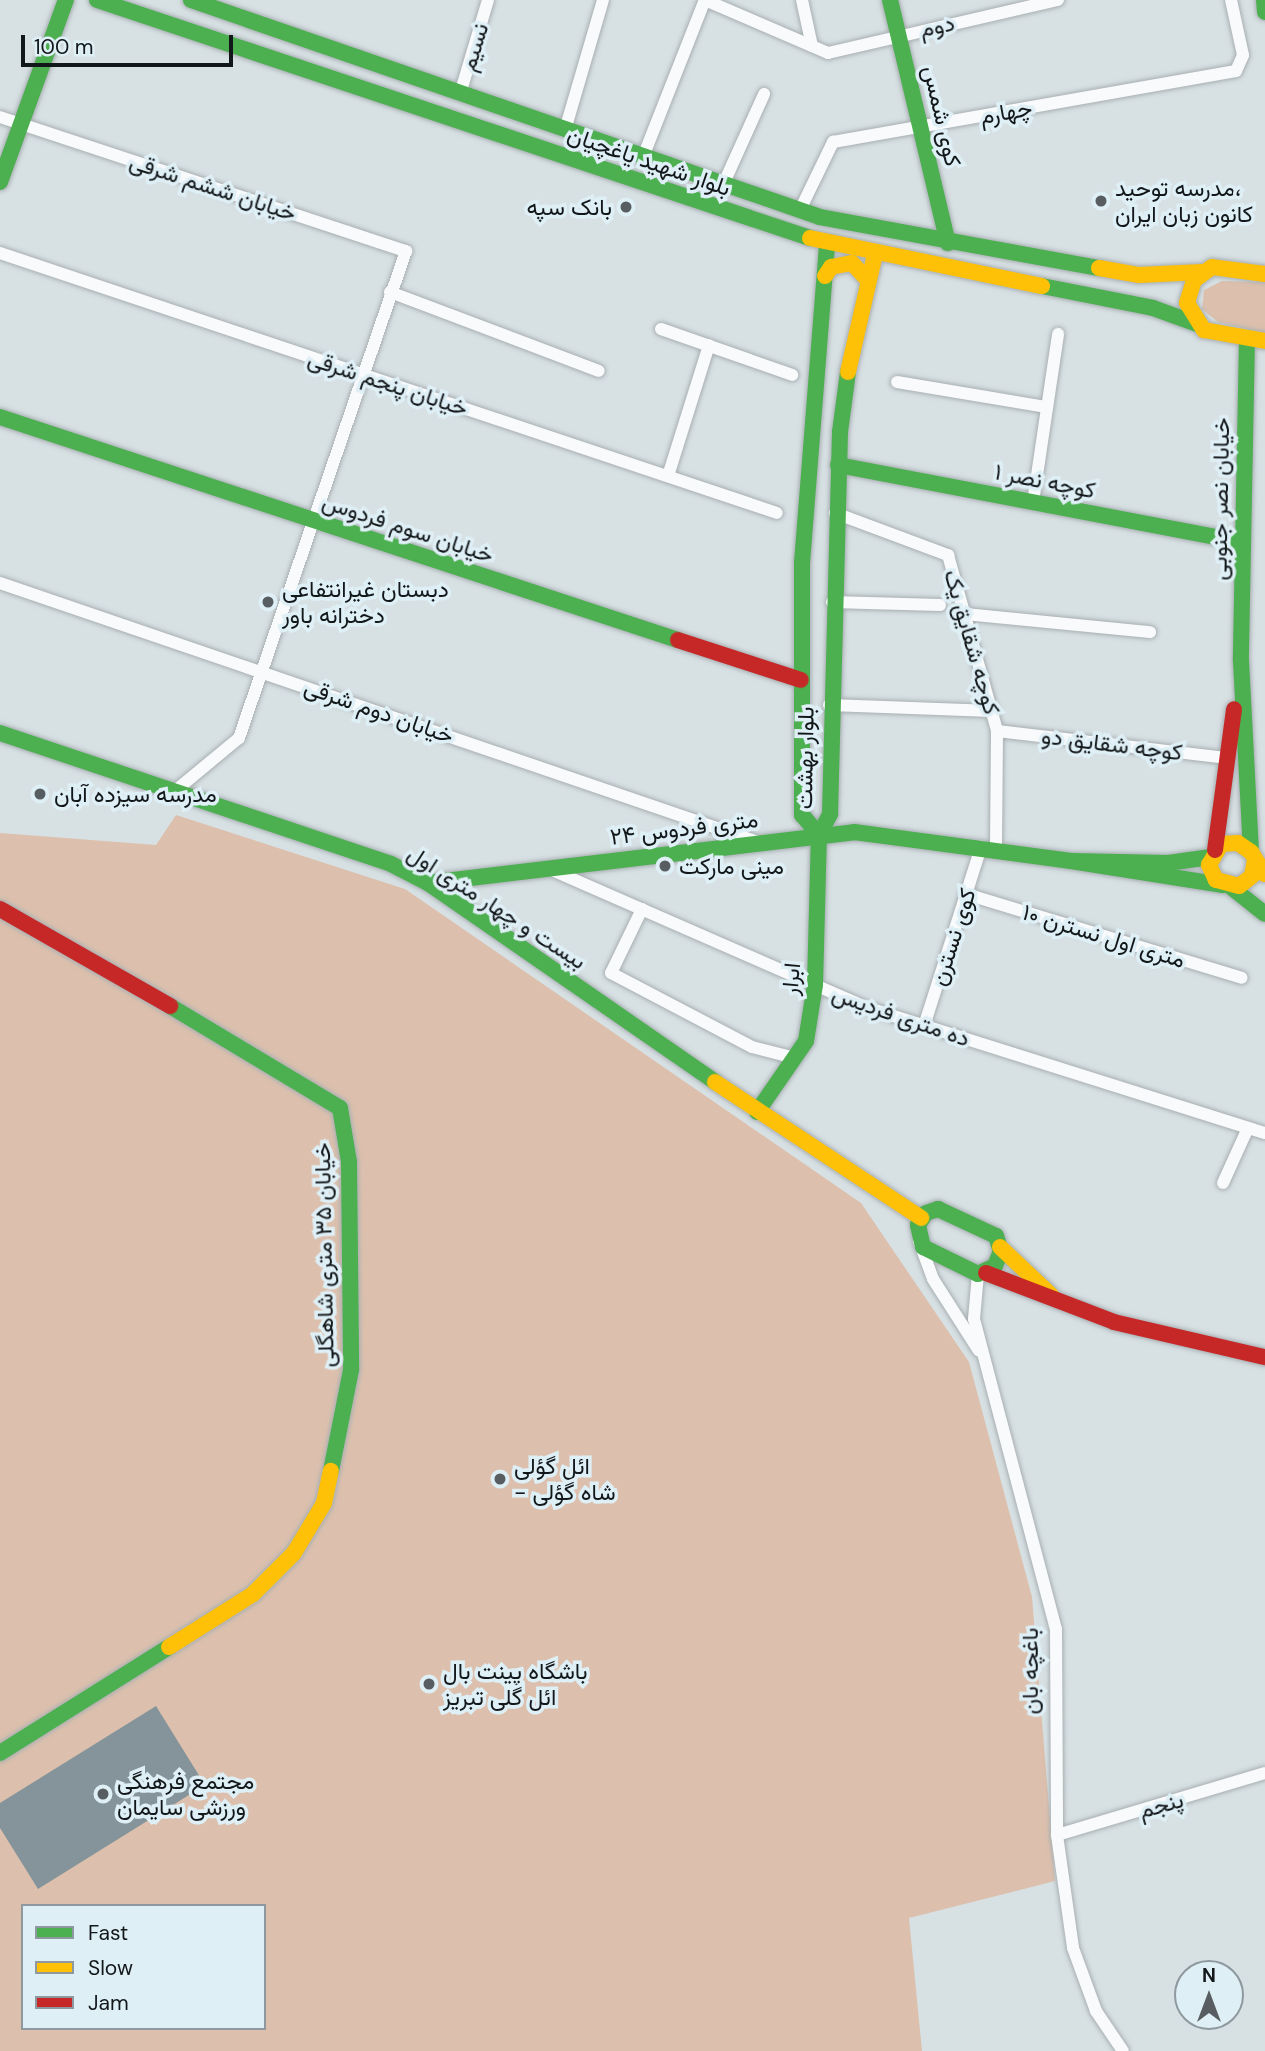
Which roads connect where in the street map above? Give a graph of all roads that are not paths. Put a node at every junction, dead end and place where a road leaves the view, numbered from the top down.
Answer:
1 (66, 0) edge
2 (97, 0) edge
3 (191, 0) edge
4 (488, 0) edge
5 (603, 0) edge
6 (705, 0) edge
7 (802, 0) edge
8 (890, 0) edge
9 (1058, 0) edge
10 (1231, 0) edge
11 (1264, 0) edge
12 (1265, 12) edge
13 (277, 30) junction
14 (899, 34) junction
15 (812, 46) junction
16 (267, 57) junction
17 (460, 94) junction
18 (764, 94) dead end
19 (0, 117) edge
20 (21, 124) junction
21 (921, 127) junction
22 (565, 130) junction
23 (643, 157) junction
24 (0, 182) edge
25 (723, 185) junction
26 (800, 210) junction
27 (948, 243) junction
28 (827, 244) junction
29 (0, 253) edge
30 (875, 254) junction
31 (1265, 270) edge
32 (1202, 272) junction
33 (825, 276) junction
34 (867, 279) junction
35 (390, 292) junction
36 (1197, 324) junction
37 (662, 329) dead end
38 (1058, 334) dead end
39 (1247, 338) junction
40 (1265, 341) edge
41 (709, 345) junction
42 (599, 371) dead end
43 (360, 374) junction
44 (792, 375) dead end
45 (897, 382) dead end
46 (1047, 407) junction
47 (0, 417) edge
48 (838, 465) junction
49 (668, 477) junction
50 (1033, 502) junction
51 (777, 513) dead end
52 (835, 513) junction
53 (310, 520) junction
54 (1243, 542) junction
55 (0, 583) edge
56 (832, 602) junction
57 (940, 605) dead end
58 (965, 614) junction
59 (1150, 632) dead end
60 (1241, 661) junction
61 (259, 669) junction
62 (802, 680) junction
63 (829, 705) junction
64 (993, 711) junction
65 (997, 731) junction
66 (0, 733) edge
67 (1228, 758) junction
68 (175, 791) junction
69 (819, 835) junction
70 (757, 842) junction
71 (988, 848) junction
72 (1213, 853) junction
73 (1253, 856) junction
74 (1071, 861) junction
75 (548, 868) junction
76 (1265, 874) edge
77 (428, 883) junction
78 (1227, 886) junction
79 (966, 894) junction
80 (0, 909) edge
81 (642, 909) junction
82 (1265, 914) edge
83 (1242, 978) dead end
84 (815, 985) junction
85 (924, 1026) junction
86 (795, 1058) junction
87 (757, 1112) junction
88 (1248, 1128) junction
89 (1265, 1133) edge
90 (1223, 1183) dead end
91 (921, 1218) junction
92 (919, 1240) junction
93 (1000, 1247) junction
94 (982, 1274) junction
95 (1058, 1302) junction
96 (1265, 1357) edge
97 (985, 1360) junction
98 (0, 1753) edge
99 (1265, 1773) edge
100 (1056, 1835) junction
101 (1123, 2051) edge

1 - 20 main road
2 - 16 main road, بلوار شهید یاغچیان
3 - 13 main road, بلوار شهید یاغچیان
4 - 17 street, نسیم
5 - 22 street
6 - 15 street, دوم
6 - 23 street
7 - 15 street
8 - 14 main road, کوی شمس
9 - 14 street, دوم
10 - 21 street, چهارم
11 - 12 main road
13 - 16 main road
13 - 17 main road, بلوار شهید یاغچیان
14 - 15 street, دوم
14 - 21 main road, کوی شمس
16 - 28 main road, بلوار شهید یاغچیان
17 - 22 main road, بلوار شهید یاغچیان
18 - 25 street
19 - 20 street, خیابان ششم شرقی
20 - 24 main road
20 - 35 street, خیابان ششم شرقی
21 - 26 street, چهارم
21 - 27 main road, کوی شمس
22 - 23 main road, بلوار شهید یاغچیان
23 - 25 main road, بلوار شهید یاغچیان
25 - 26 main road, بلوار شهید یاغچیان
26 - 27 main road, بلوار شهید یاغچیان
27 - 32 main road, بلوار شهید یاغچیان
28 - 30 main road, بلوار شهید یاغچیان
28 - 33 main road, بلوار بهشت
29 - 43 street, خیابان پنجم شرقی
30 - 34 main road, بلوار بهشت
30 - 36 main road, بلوار شهید یاغچیان
31 - 32 main road, بلوار شهید یاغچیان
32 - 36 main road
33 - 34 main road
33 - 62 main road, بلوار بهشت
34 - 48 main road, بلوار بهشت
35 - 42 street
35 - 43 street
36 - 39 main road, بلوار شهید یاغچیان
37 - 41 street
38 - 46 street
39 - 40 main road, بلوار شهید یاغچیان
39 - 54 main road, خیابان نصر جنوبی
41 - 44 street
41 - 49 street
43 - 49 street, خیابان پنجم شرقی
43 - 53 street
45 - 46 street
46 - 50 street
47 - 53 main road, خیابان سوم فردوس
48 - 50 main road, کوچه نصر ۱
48 - 52 main road, بلوار بهشت
49 - 51 street, خیابان پنجم شرقی
50 - 54 main road, کوچه نصر ۱
52 - 56 main road, بلوار بهشت
52 - 58 street, کوچه شقایق یک
53 - 61 street
53 - 62 main road, خیابان سوم فردوس
54 - 60 main road, خیابان نصر جنوبی
55 - 61 street, خیابان دوم شرقی
56 - 57 street
56 - 63 main road, بلوار بهشت
58 - 59 street
58 - 64 street, کوچه شقایق یک
60 - 67 main road, خیابان نصر جنوبی
60 - 73 main road, خیابان نصر جنوبی
61 - 68 street
61 - 70 street, خیابان دوم شرقی
62 - 69 main road, بلوار بهشت
63 - 64 street
63 - 69 main road, بلوار بهشت
64 - 65 street, کوچه شقایق یک
65 - 67 street, کوچه شقایق دو
65 - 71 street, کوچه شقایق یک
66 - 68 main road, بیست و چهار متری اول
67 - 72 main road, خیابان نصر جنوبی
68 - 77 main road, بیست و چهار متری اول
69 - 70 main road, ۲۴ متری فردوس
69 - 71 main road, ۲۴ متری فردوس
69 - 84 main road, ابرار
70 - 75 main road, ۲۴ متری فردوس
71 - 74 main road, ۲۴ متری فردوس
71 - 79 street, کوی نسترن
72 - 73 main road
72 - 74 main road, ۲۴ متری فردوس
72 - 78 main road
73 - 76 main road
73 - 78 main road
74 - 78 main road, ۲۴ متری فردوس
75 - 77 main road, ۲۴ متری فردوس
75 - 81 street, ده متری فردیس
77 - 87 main road, بیست و چهار متری اول
78 - 82 main road
79 - 83 street, ۱۰ متری اول نسترن
79 - 85 street, کوی نسترن
80 - 98 main road, خیابان ۳۵ متری شاهگلی
81 - 84 street, ده متری فردیس
81 - 86 street
84 - 85 street, ده متری فردیس
84 - 86 main road, ابرار
85 - 88 street, ده متری فردیس
86 - 87 main road, ابرار
87 - 91 main road, بیست و چهار متری اول
88 - 89 street, ده متری فردیس
88 - 90 street
91 - 92 main road
91 - 93 main road
92 - 94 main road
92 - 97 street
93 - 94 main road
93 - 95 main road
94 - 95 main road
94 - 97 street, باغچه بان
95 - 96 main road
97 - 100 street, باغچه بان
99 - 100 street, پنجم
100 - 101 street, باغچه بان

